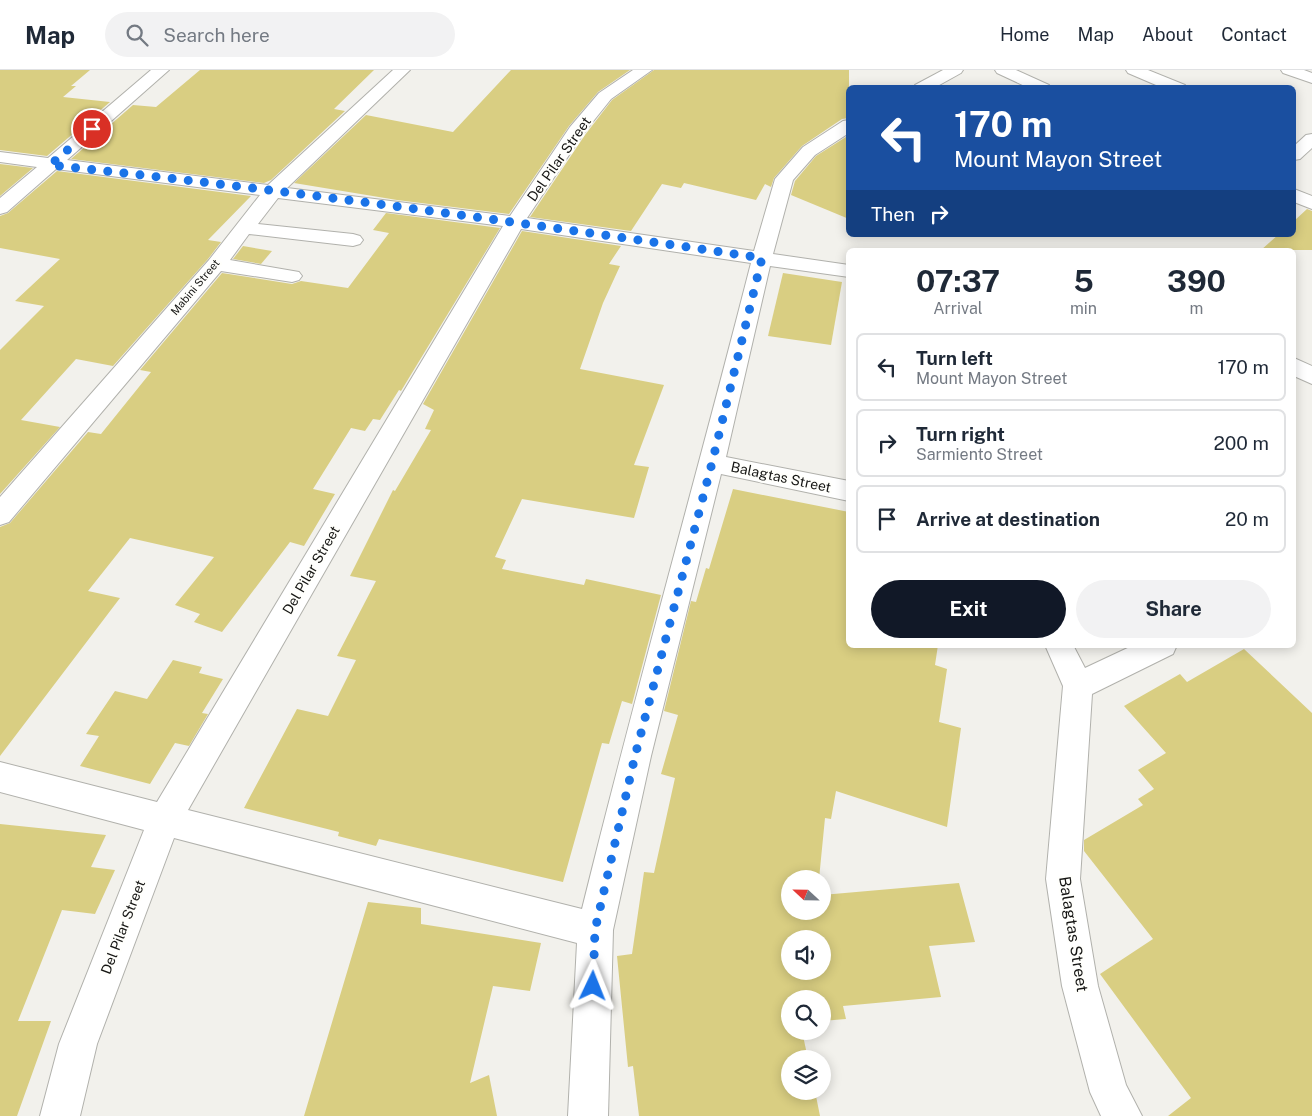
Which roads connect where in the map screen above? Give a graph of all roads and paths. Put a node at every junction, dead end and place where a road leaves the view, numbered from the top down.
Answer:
1 (161, 70) edge
2 (402, 70) edge
3 (644, 70) edge
4 (955, 70) edge
5 (1003, 70) edge
6 (1134, 70) edge
7 (1289, 70) edge
8 (1312, 78) edge
9 (927, 85) edge
10 (1037, 85) edge
11 (1172, 85) edge
12 (846, 126) edge
13 (1296, 133) edge
14 (1312, 139) edge
15 (1296, 153) edge
16 (0, 157) edge
17 (50, 165) junction
18 (274, 190) junction
19 (1296, 196) edge
20 (1312, 203) edge
21 (0, 208) edge
22 (515, 222) junction
23 (244, 228) junction
24 (353, 240) dead end
25 (762, 258) junction
26 (216, 264) junction
27 (846, 271) edge
28 (292, 276) dead end
29 (1296, 367) edge
30 (1312, 376) edge
31 (712, 463) junction
32 (846, 490) edge
33 (0, 515) edge
34 (1060, 648) edge
35 (1157, 648) edge
36 (1078, 686) junction
37 (0, 777) edge
38 (165, 819) junction
39 (595, 930) junction
40 (60, 1116) edge
41 (588, 1116) edge
42 (1122, 1116) edge

1 - 17 street
2 - 18 street, Mabini Street
3 - 22 street, Del Pilar Street
4 - 9 street
5 - 10 street
6 - 11 street
7 - 8 street
12 - 25 street
13 - 14 street
14 - 15 street
16 - 17 street
17 - 18 street
17 - 21 street
18 - 22 street
18 - 23 street, Mabini Street
19 - 20 street
22 - 25 street
22 - 38 street, Del Pilar Street
23 - 24 street
23 - 26 street, Mabini Street
25 - 27 street
25 - 31 street
26 - 28 street
26 - 33 street, Mabini Street
29 - 30 street
31 - 32 street, Balagtas Street
31 - 39 street
34 - 36 street, Balagtas Street
35 - 36 street
36 - 42 street, Balagtas Street
37 - 38 street
38 - 39 street
38 - 40 street, Del Pilar Street
39 - 41 street

